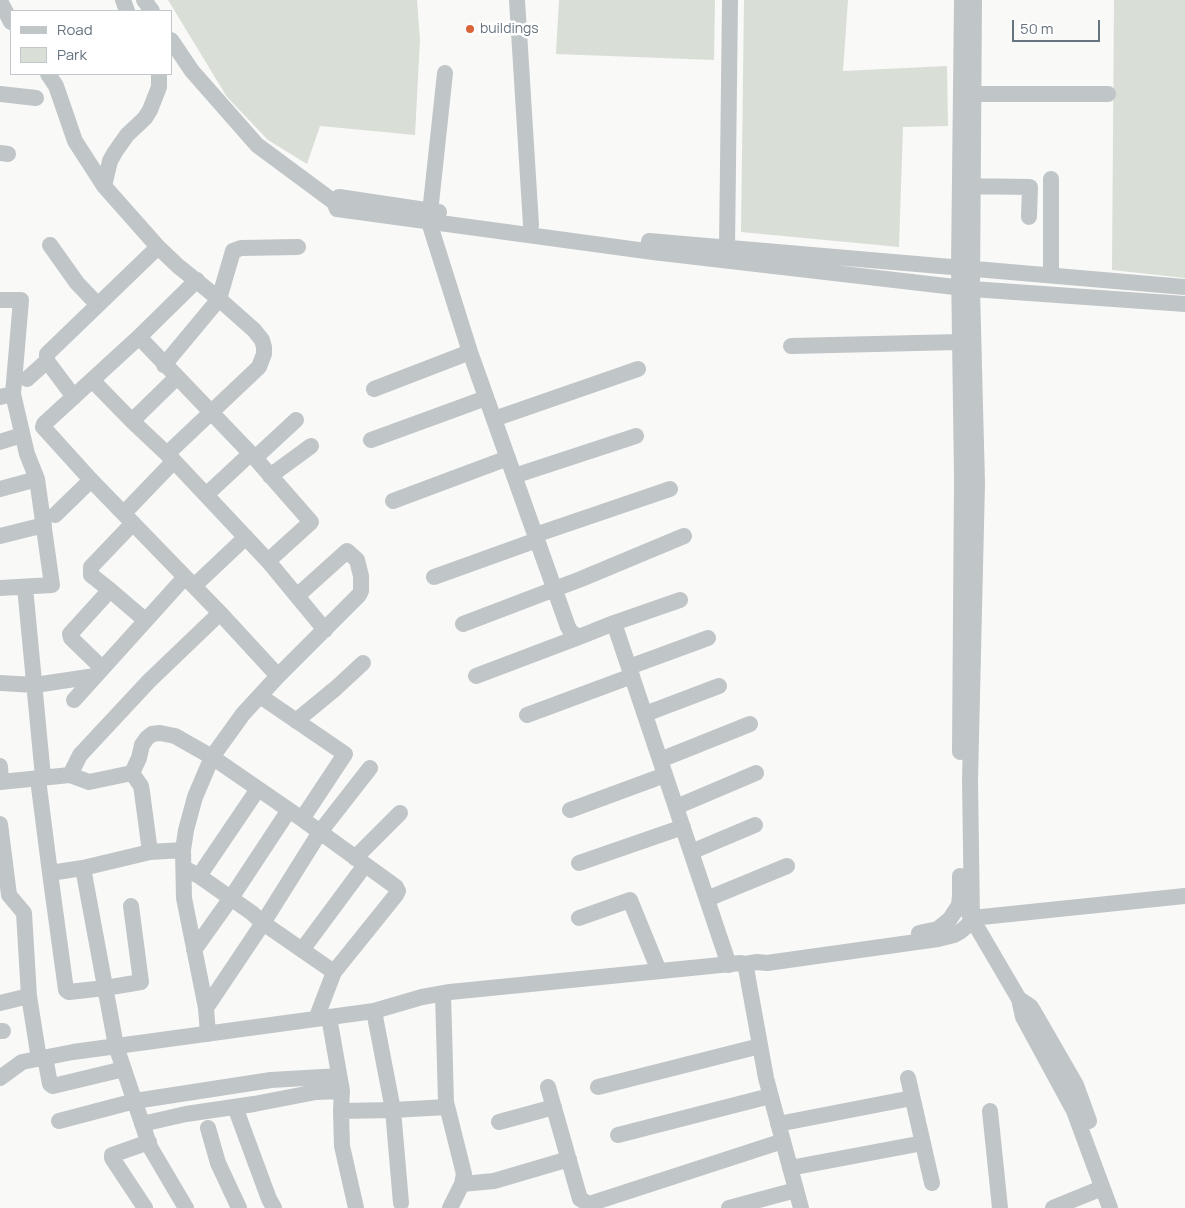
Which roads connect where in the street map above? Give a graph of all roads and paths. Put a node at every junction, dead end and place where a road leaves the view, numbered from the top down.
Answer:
1 (517, 0) edge
2 (730, 0) edge
3 (962, 0) edge
4 (974, 0) edge
5 (0, 1) edge
6 (10, 20) edge
7 (172, 41) edge
8 (445, 73) dead end
9 (49, 75) edge
10 (159, 75) edge
11 (968, 75) junction
12 (0, 94) edge
13 (974, 94) junction
14 (1108, 94) dead end
15 (36, 98) dead end
16 (1051, 179) dead end
17 (104, 186) junction
18 (966, 186) junction
19 (429, 216) junction
20 (1029, 217) dead end
21 (531, 225) junction
22 (606, 241) junction
23 (50, 245) dead end
24 (158, 247) junction
25 (298, 247) dead end
26 (728, 248) junction
27 (966, 268) junction
28 (1051, 275) junction
29 (196, 280) junction
30 (1185, 287) edge
31 (966, 288) junction
32 (219, 298) junction
33 (0, 300) edge
34 (1185, 304) edge
35 (98, 305) junction
36 (139, 337) junction
37 (959, 342) junction
38 (791, 346) dead end
39 (470, 352) junction
40 (47, 361) junction
41 (164, 365) junction
42 (638, 369) dead end
43 (177, 377) junction
44 (27, 379) dead end
45 (92, 380) junction
46 (374, 388) dead end
47 (6, 396) edge
48 (74, 397) junction
49 (486, 398) junction
50 (212, 412) junction
51 (494, 419) junction
52 (296, 420) dead end
53 (132, 421) junction
54 (22, 435) junction
55 (636, 436) dead end
56 (371, 440) dead end
57 (0, 442) edge
58 (311, 446) dead end
59 (252, 456) junction
60 (171, 458) junction
61 (508, 458) junction
62 (270, 476) junction
63 (514, 476) junction
64 (970, 478) junction
65 (38, 479) junction
66 (92, 480) junction
67 (0, 488) edge
68 (670, 488) dead end
69 (206, 495) junction
70 (393, 501) dead end
71 (969, 509) junction
72 (128, 518) junction
73 (49, 520) junction
74 (0, 536) edge
75 (684, 536) dead end
76 (246, 538) junction
77 (536, 538) junction
78 (268, 561) junction
79 (434, 577) dead end
80 (190, 581) junction
81 (25, 587) junction
82 (0, 588) edge
83 (554, 589) junction
84 (110, 590) junction
85 (296, 596) junction
86 (680, 600) dead end
87 (220, 613) junction
88 (145, 620) junction
89 (463, 624) dead end
90 (614, 624) junction
91 (325, 630) junction
92 (579, 637) junction
93 (708, 638) dead end
94 (363, 663) dead end
95 (99, 672) junction
96 (630, 672) junction
97 (278, 676) junction
98 (476, 676) dead end
99 (0, 683) edge
100 (35, 685) junction
101 (718, 686) dead end
102 (260, 696) junction
103 (74, 700) dead end
104 (645, 714) junction
105 (527, 715) dead end
106 (296, 720) junction
107 (750, 724) dead end
108 (212, 758) junction
109 (662, 767) junction
110 (370, 768) dead end
111 (132, 773) junction
112 (756, 773) dead end
113 (70, 775) junction
114 (0, 777) edge
115 (41, 782) junction
116 (258, 789) junction
117 (676, 807) junction
118 (570, 810) dead end
119 (400, 812) dead end
120 (295, 815) junction
121 (0, 824) edge
122 (755, 825) dead end
123 (683, 827) junction
124 (320, 832) junction
125 (183, 850) junction
126 (150, 852) junction
127 (691, 852) junction
128 (360, 861) junction
129 (579, 863) dead end
130 (787, 866) dead end
131 (83, 868) junction
132 (184, 868) junction
133 (50, 873) junction
134 (199, 876) junction
135 (1185, 896) edge
136 (231, 898) junction
137 (707, 899) junction
138 (960, 900) junction
139 (131, 906) dead end
140 (579, 918) dead end
141 (972, 918) junction
142 (263, 923) junction
143 (194, 950) junction
144 (302, 950) junction
145 (744, 963) junction
146 (659, 971) junction
147 (334, 972) junction
148 (105, 988) junction
149 (451, 992) junction
150 (29, 996) junction
151 (1019, 998) junction
152 (0, 1003) edge
153 (206, 1008) junction
154 (374, 1011) junction
155 (323, 1018) junction
156 (208, 1034) junction
157 (116, 1046) junction
158 (760, 1046) junction
159 (42, 1058) junction
160 (124, 1069) junction
161 (0, 1078) edge
162 (908, 1078) dead end
163 (340, 1084) junction
164 (548, 1087) dead end
165 (598, 1087) dead end
166 (770, 1096) junction
167 (912, 1098) junction
168 (135, 1101) junction
169 (235, 1107) junction
170 (448, 1107) junction
171 (554, 1107) junction
172 (393, 1110) junction
173 (340, 1111) junction
174 (990, 1111) dead end
175 (59, 1121) dead end
176 (499, 1122) dead end
177 (142, 1124) junction
178 (778, 1124) junction
179 (208, 1128) dead end
180 (618, 1135) dead end
181 (783, 1141) junction
182 (148, 1142) junction
183 (923, 1143) junction
184 (569, 1160) junction
185 (790, 1168) junction
186 (932, 1183) dead end
187 (462, 1184) junction
188 (1102, 1188) junction
189 (796, 1190) junction
190 (401, 1203) dead end
191 (144, 1208) edge
192 (186, 1208) edge
193 (239, 1208) edge
194 (274, 1208) edge
195 (356, 1208) edge
196 (450, 1208) edge
197 (730, 1208) edge
198 (801, 1208) edge
199 (1000, 1208) edge
200 (1053, 1208) edge
201 (1110, 1208) edge
202 (1120, 1208) edge

1 - 21 street
2 - 26 street
3 - 11 street
4 - 11 street
5 - 6 street
7 - 19 street
8 - 19 street
9 - 17 street
10 - 17 street
11 - 13 street
11 - 18 street
12 - 15 street
13 - 14 street
13 - 18 street
16 - 28 street
17 - 24 street
18 - 20 street
18 - 27 street
19 - 21 street
19 - 22 street
19 - 39 street
21 - 22 street
22 - 26 street
22 - 31 street
23 - 35 street
24 - 29 street
24 - 35 street
25 - 32 street
26 - 27 street
27 - 28 street
27 - 31 street
28 - 30 street
29 - 32 street
29 - 36 street
31 - 34 street
31 - 37 street
31 - 64 street
32 - 41 street
32 - 50 street
33 - 47 street
35 - 40 street
36 - 41 street
36 - 45 street
37 - 38 street
37 - 64 street
39 - 46 street
39 - 49 street
40 - 44 street
40 - 48 street
41 - 43 street
42 - 51 street
43 - 50 street
43 - 53 street
45 - 48 street
45 - 53 street
47 - 54 street
48 - 66 street
49 - 51 street
49 - 56 street
50 - 59 street
50 - 60 street
51 - 61 street
52 - 59 street
53 - 60 street
54 - 57 street
54 - 65 street
55 - 63 street
58 - 62 street
59 - 62 street
59 - 69 street
60 - 69 street
60 - 72 street
61 - 63 street
61 - 70 street
62 - 78 street
63 - 77 street
64 - 71 street
65 - 67 street
65 - 73 street
66 - 72 street
66 - 73 street
68 - 77 street
69 - 76 street
71 - 138 street
71 - 141 street
72 - 80 street
72 - 84 street
73 - 74 street
73 - 81 street
75 - 83 street
76 - 78 street
76 - 80 street
77 - 79 street
77 - 83 street
78 - 85 street
80 - 87 street
80 - 88 street
81 - 82 street
81 - 100 street
83 - 89 street
83 - 92 street
84 - 88 street
84 - 95 street
85 - 91 street
85 - 91 street
86 - 90 street
87 - 97 street
87 - 113 street
88 - 95 street
90 - 92 street
90 - 96 street
91 - 97 street
92 - 98 street
93 - 96 street
94 - 106 street
95 - 100 street
95 - 103 street
96 - 104 street
96 - 105 street
97 - 102 street
99 - 100 street
100 - 115 street
101 - 104 street
102 - 106 street
102 - 108 street
104 - 109 street
106 - 120 street
107 - 109 street
108 - 111 street
108 - 116 street
108 - 125 street
109 - 117 street
109 - 118 street
110 - 124 street
111 - 113 street
111 - 126 street
112 - 117 street
113 - 115 street
114 - 115 street
115 - 133 street
116 - 120 street
116 - 134 street
117 - 123 street
119 - 128 street
120 - 124 street
120 - 136 street
121 - 150 street
122 - 127 street
123 - 127 street
123 - 129 street
124 - 128 street
124 - 142 street
125 - 126 street
125 - 132 street
126 - 131 street
127 - 137 street
128 - 144 street
128 - 147 street
130 - 137 street
131 - 133 street
131 - 148 street
132 - 134 street
132 - 143 street
133 - 148 street
134 - 136 street
135 - 141 street
136 - 142 street
136 - 143 street
137 - 145 street
138 - 141 street
138 - 145 street
139 - 148 street
140 - 146 street
141 - 145 street
141 - 151 street
142 - 144 street
142 - 153 street
143 - 153 street
144 - 147 street
145 - 146 street
145 - 158 street
146 - 149 street
147 - 155 street
148 - 157 street
149 - 154 street
149 - 170 street
150 - 152 street
150 - 159 street
151 - 188 street
151 - 202 street
153 - 156 street
154 - 155 street
154 - 172 street
155 - 156 street
155 - 163 street
156 - 157 street
157 - 159 street
157 - 160 street
158 - 165 street
158 - 166 street
159 - 160 street
159 - 161 street
160 - 168 street
162 - 167 street
163 - 168 street
163 - 169 street
163 - 173 street
164 - 171 street
166 - 178 street
166 - 180 street
167 - 178 street
167 - 183 street
168 - 175 street
168 - 177 street
169 - 177 street
169 - 194 street
170 - 172 street
170 - 187 street
171 - 176 street
171 - 184 street
172 - 173 street
172 - 190 street
173 - 195 street
174 - 199 street
177 - 182 street
178 - 181 street
179 - 193 street
181 - 184 street
181 - 185 street
182 - 191 street
182 - 192 street
183 - 185 street
183 - 186 street
184 - 187 street
185 - 189 street
187 - 196 street
188 - 200 street
188 - 201 street
189 - 197 street
189 - 198 street

